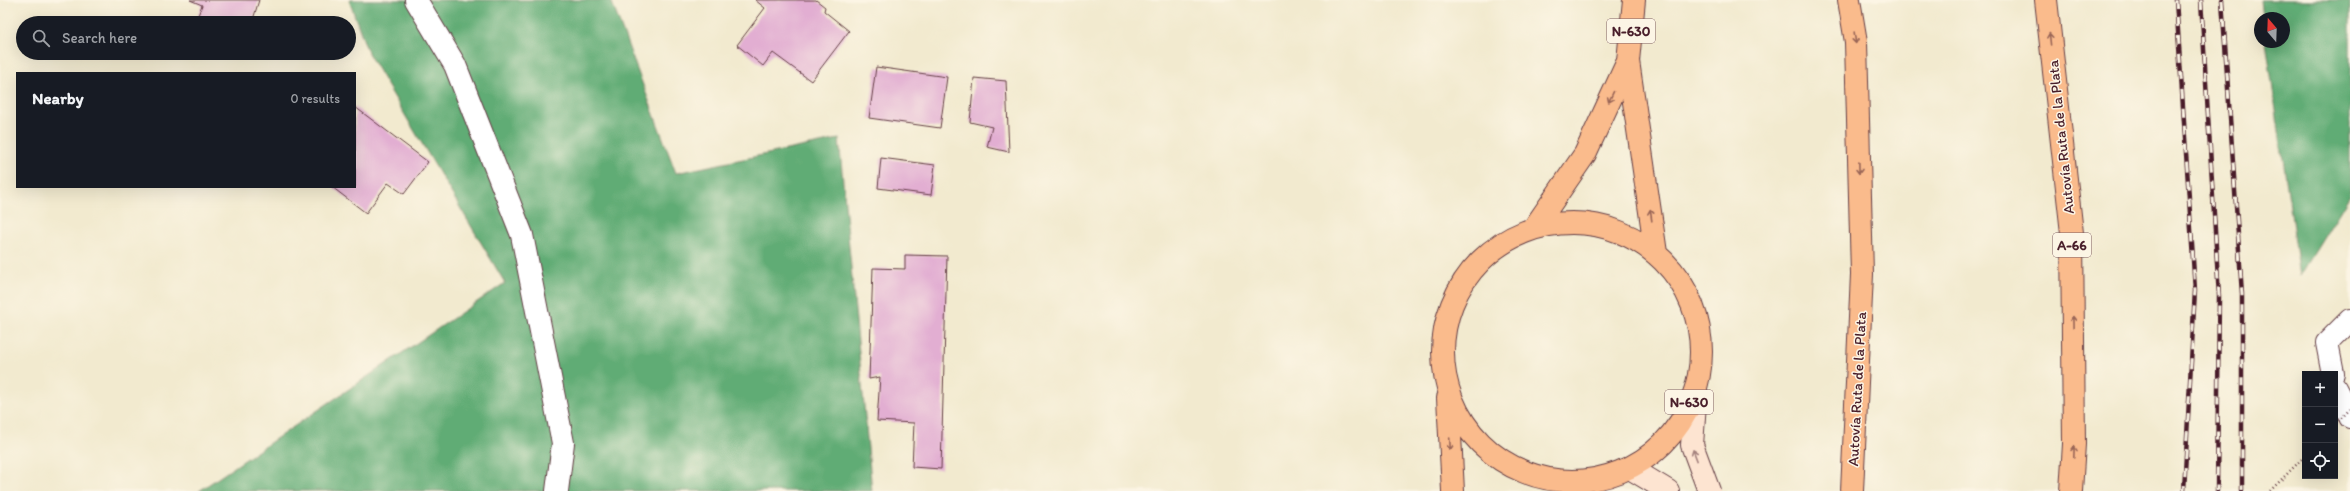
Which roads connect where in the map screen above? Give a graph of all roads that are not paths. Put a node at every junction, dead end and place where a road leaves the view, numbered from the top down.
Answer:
1 (416, 0) edge
2 (1634, 0) edge
3 (1849, 0) edge
4 (2046, 0) edge
5 (1628, 61) junction
6 (1534, 228) junction
7 (1656, 254) junction
8 (2350, 320) edge
9 (2332, 371) edge
10 (1696, 389) junction
11 (1448, 391) junction
12 (2338, 400) edge
13 (2343, 420) edge
14 (1630, 468) junction
15 (1554, 486) edge
16 (557, 491) edge
17 (1453, 491) edge
18 (1668, 491) edge
19 (1709, 491) edge
20 (1852, 491) edge
21 (2071, 491) edge

1 - 16 street
2 - 5 highway, N-630
3 -> 20 highway, Autovía Ruta de la Plata
21 -> 4 highway, Autovía Ruta de la Plata / A-66
5 -> 6 highway, N-630
7 -> 5 highway, N-630
6 - 7 highway, N-630
6 - 11 highway, N-630
7 - 10 highway, N-630
8 - 9 street
10 - 14 highway, N-630
19 -> 10 street
11 - 15 highway, N-630
11 -> 17 highway, N-630
12 - 13 street
14 - 15 highway, N-630
14 - 18 street

